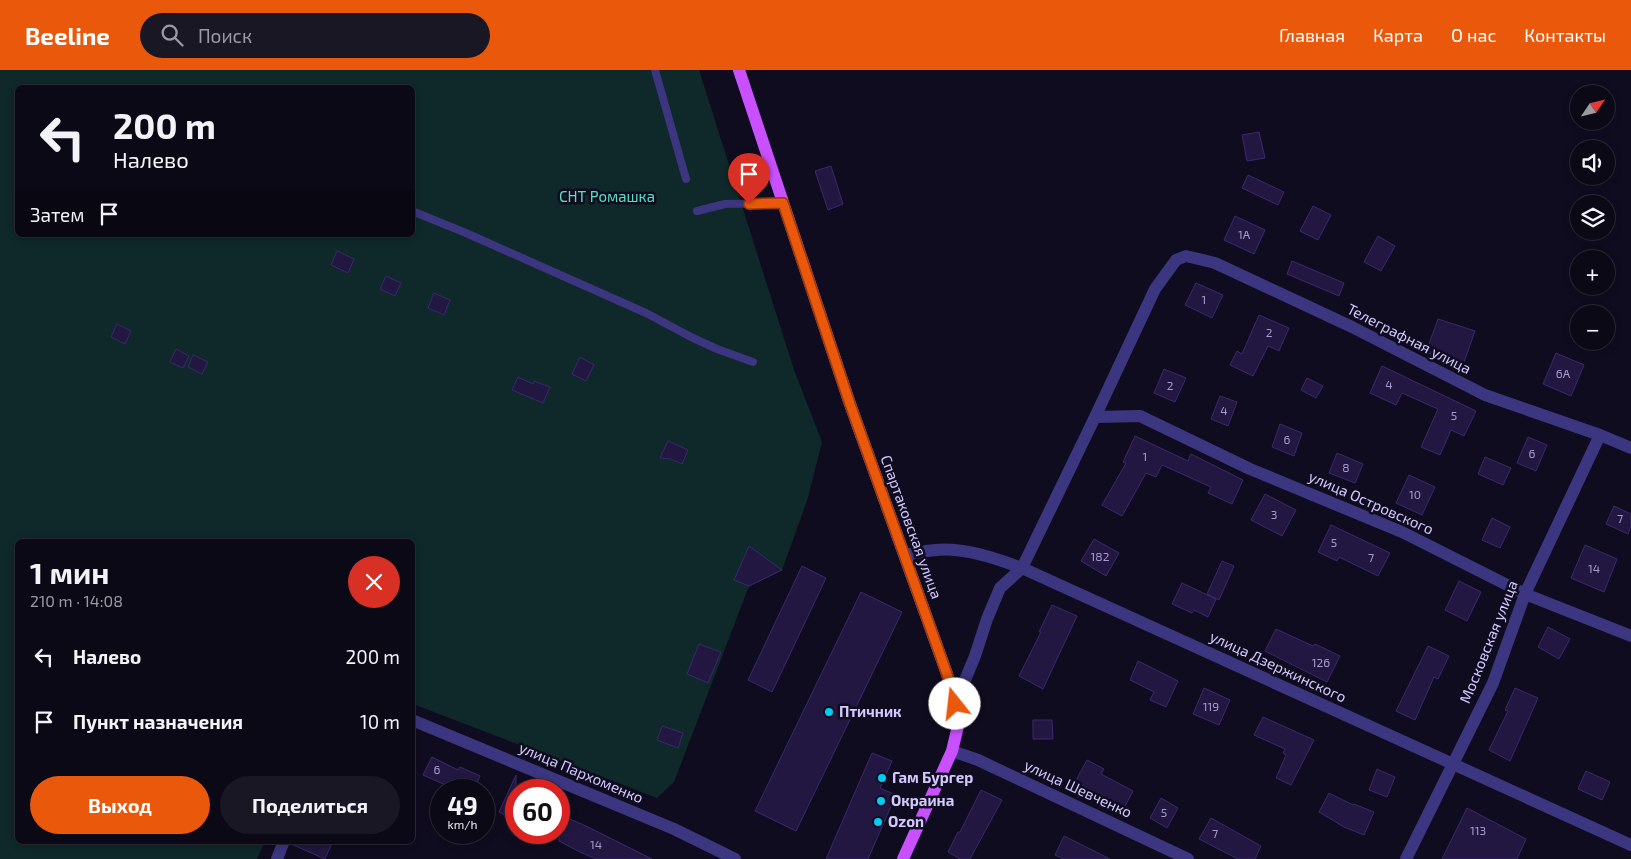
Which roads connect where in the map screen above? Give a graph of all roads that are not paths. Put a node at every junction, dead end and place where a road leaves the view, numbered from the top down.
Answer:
1 (655, 70) edge
2 (739, 70) edge
3 (686, 179) dead end
4 (783, 203) junction
5 (697, 211) dead end
6 (415, 212) edge
7 (753, 362) dead end
8 (1095, 417) junction
9 (1600, 435) junction
10 (1631, 448) edge
11 (905, 556) junction
12 (1022, 568) junction
13 (1525, 594) junction
14 (1631, 636) edge
15 (955, 704) junction
16 (415, 721) edge
17 (952, 751) junction
18 (1453, 765) junction
19 (283, 844) edge
20 (1631, 845) edge
21 (277, 859) edge
22 (735, 859) edge
23 (902, 859) edge
24 (1188, 859) edge
25 (1406, 859) edge

1 - 3 lane
2 - 4 main road, Спартаковская улица
4 - 5 lane
4 - 11 main road, Спартаковская улица
6 - 7 lane
8 - 9 street, Телеграфная улица
8 - 12 street
8 - 13 street, улица Островского
9 - 10 street, Телеграфная улица
9 - 13 street, Московская улица
11 - 12 street, улица Дзержинского
11 - 15 main road, Спартаковская улица
12 - 15 street
12 - 18 street, улица Дзержинского
13 - 14 street, улица Островского
13 - 18 street, Московская улица
15 - 17 main road, Спартаковская улица
16 - 22 street, улица Пархоменко
17 - 23 main road, Спартаковская улица
17 - 24 street, улица Шевченко
18 - 20 street, улица Дзержинского
18 - 25 street, Московская улица
19 - 21 street

